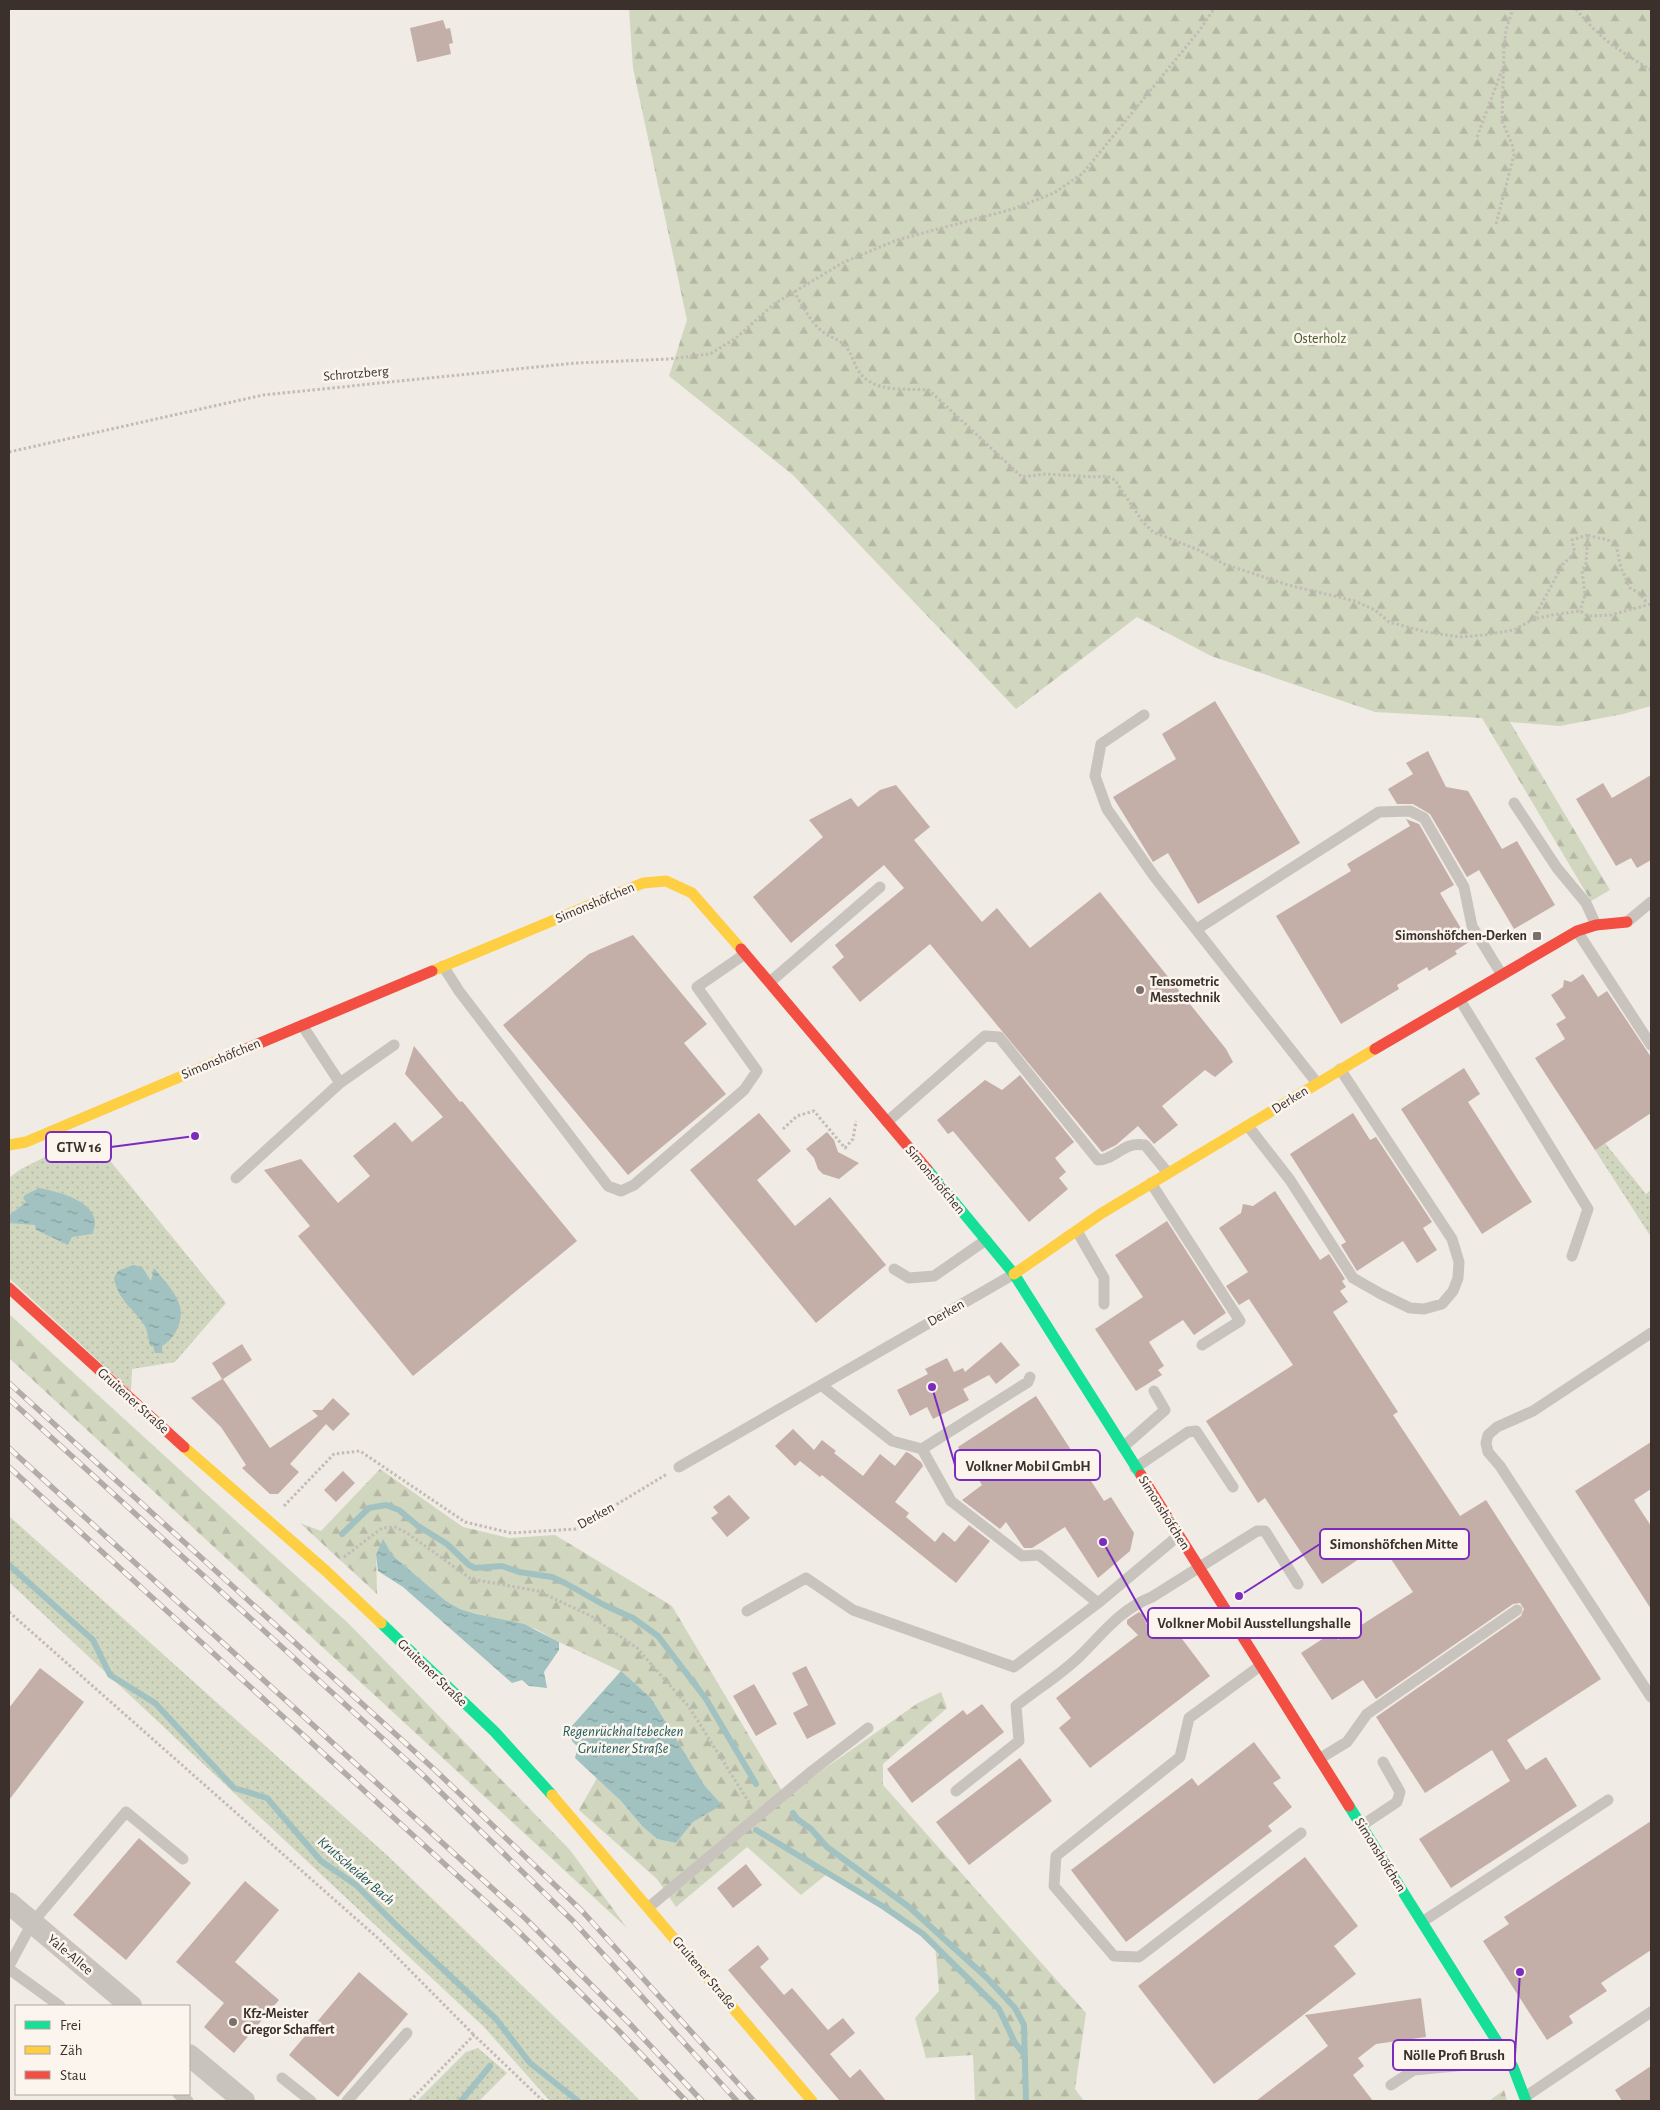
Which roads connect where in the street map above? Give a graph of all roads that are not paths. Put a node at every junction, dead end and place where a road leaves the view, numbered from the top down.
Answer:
1 (1144, 715) dead end
2 (1514, 803) dead end
3 (880, 887) dead end
4 (1651, 902) edge
5 (1627, 922) joint
6 (1596, 925) junction
7 (1197, 929) junction
8 (1577, 931) junction
9 (745, 954) junction
10 (443, 966) junction
11 (1502, 975) junction
12 (770, 982) junction
13 (1460, 1000) junction
14 (302, 1024) junction
15 (394, 1045) dead end
16 (1651, 1045) edge
17 (1340, 1069) junction
18 (340, 1083) junction
19 (1317, 1083) junction
20 (887, 1122) junction
21 (1248, 1126) junction
22 (18, 1144) edge
23 (9, 1159) edge
24 (1168, 1173) junction
25 (236, 1178) dead end
26 (1151, 1183) junction
27 (1077, 1231) junction
28 (986, 1240) junction
29 (1572, 1256) dead end
30 (894, 1269) dead end
31 (1014, 1274) junction
32 (9, 1288) edge
33 (1104, 1304) dead end
34 (1651, 1333) edge
35 (1202, 1345) dead end
36 (1030, 1377) dead end
37 (822, 1385) junction
38 (1154, 1391) dead end
39 (1123, 1447) junction
40 (922, 1449) junction
41 (679, 1467) road end
42 (1135, 1468) junction
43 (1233, 1487) dead end
44 (1178, 1536) junction
45 (1199, 1569) junction
46 (1298, 1584) dead end
47 (1098, 1603) junction
48 (1518, 1610) dead end
49 (747, 1612) dead end
50 (1260, 1666) junction
51 (1651, 1697) edge
52 (868, 1728) dead end
53 (1320, 1759) junction
54 (1383, 1762) dead end
55 (956, 1792) dead end
56 (1608, 1800) dead end
57 (1361, 1826) junction
58 (1301, 1833) dead end
59 (183, 1859) dead end
60 (9, 1903) edge
61 (649, 1907) junction
62 (1422, 1922) junction
63 (32, 1923) junction
64 (9, 1967) edge
65 (59, 2005) edge
66 (130, 2005) edge
67 (1651, 2012) edge
68 (407, 2033) dead end
69 (1498, 2043) junction
70 (190, 2056) edge
71 (282, 2078) dead end
72 (1391, 2085) dead end
73 (1525, 2099) edge
74 (244, 2101) edge
75 (311, 2101) edge
76 (346, 2101) edge
77 (812, 2101) edge

1 - 7 lane
2 - 6 lane
3 - 12 lane
4 - 5 lane
5 - 6 street, Derken
6 - 8 street, Derken
7 - 11 lane
7 - 19 lane
8 - 11 street, Derken
8 - 16 lane
9 - 10 street, Simonshöfchen
9 - 10 lane
9 - 12 street, Simonshöfchen
10 - 14 street, Simonshöfchen
11 - 13 street, Derken
12 - 20 street, Simonshöfchen
13 - 17 street, Derken
13 - 29 lane
14 - 18 lane
14 - 22 street, Simonshöfchen
15 - 18 lane
17 - 19 street, Derken
17 - 21 lane
18 - 25 lane
19 - 21 street, Derken
20 - 24 lane
20 - 28 street, Simonshöfchen
21 - 24 street, Derken
22 - 23 street, Simonshöfchen
24 - 26 street, Derken
26 - 27 street, Derken
26 - 35 lane
27 - 31 street, Derken
27 - 33 lane
28 - 30 lane
28 - 31 street, Simonshöfchen
31 - 37 lane, Derken
31 - 39 street, Simonshöfchen
32 - 61 street, Gruitener Straße
34 - 51 lane
36 - 40 lane
37 - 40 lane
37 - 41 lane, Derken
38 - 39 lane
39 - 42 street, Simonshöfchen
40 - 47 lane
42 - 43 lane
42 - 44 street, Simonshöfchen
44 - 45 street, Simonshöfchen
44 - 47 lane
45 - 46 lane
45 - 50 street, Simonshöfchen
45 - 55 lane
47 - 49 lane
48 - 53 lane
50 - 53 street, Simonshöfchen
50 - 58 lane
52 - 61 lane
53 - 57 street, Simonshöfchen
54 - 57 lane
56 - 62 lane
57 - 62 street, Simonshöfchen
59 - 63 lane
60 - 63 street, Yale-Allee
61 - 77 street, Gruitener Straße
62 - 69 street, Simonshöfchen
63 - 64 lane
63 - 66 street, Yale-Allee
64 - 65 lane
67 - 73 lane
68 - 76 lane
69 - 72 lane
69 - 73 street, Simonshöfchen
70 - 74 street
71 - 75 lane

